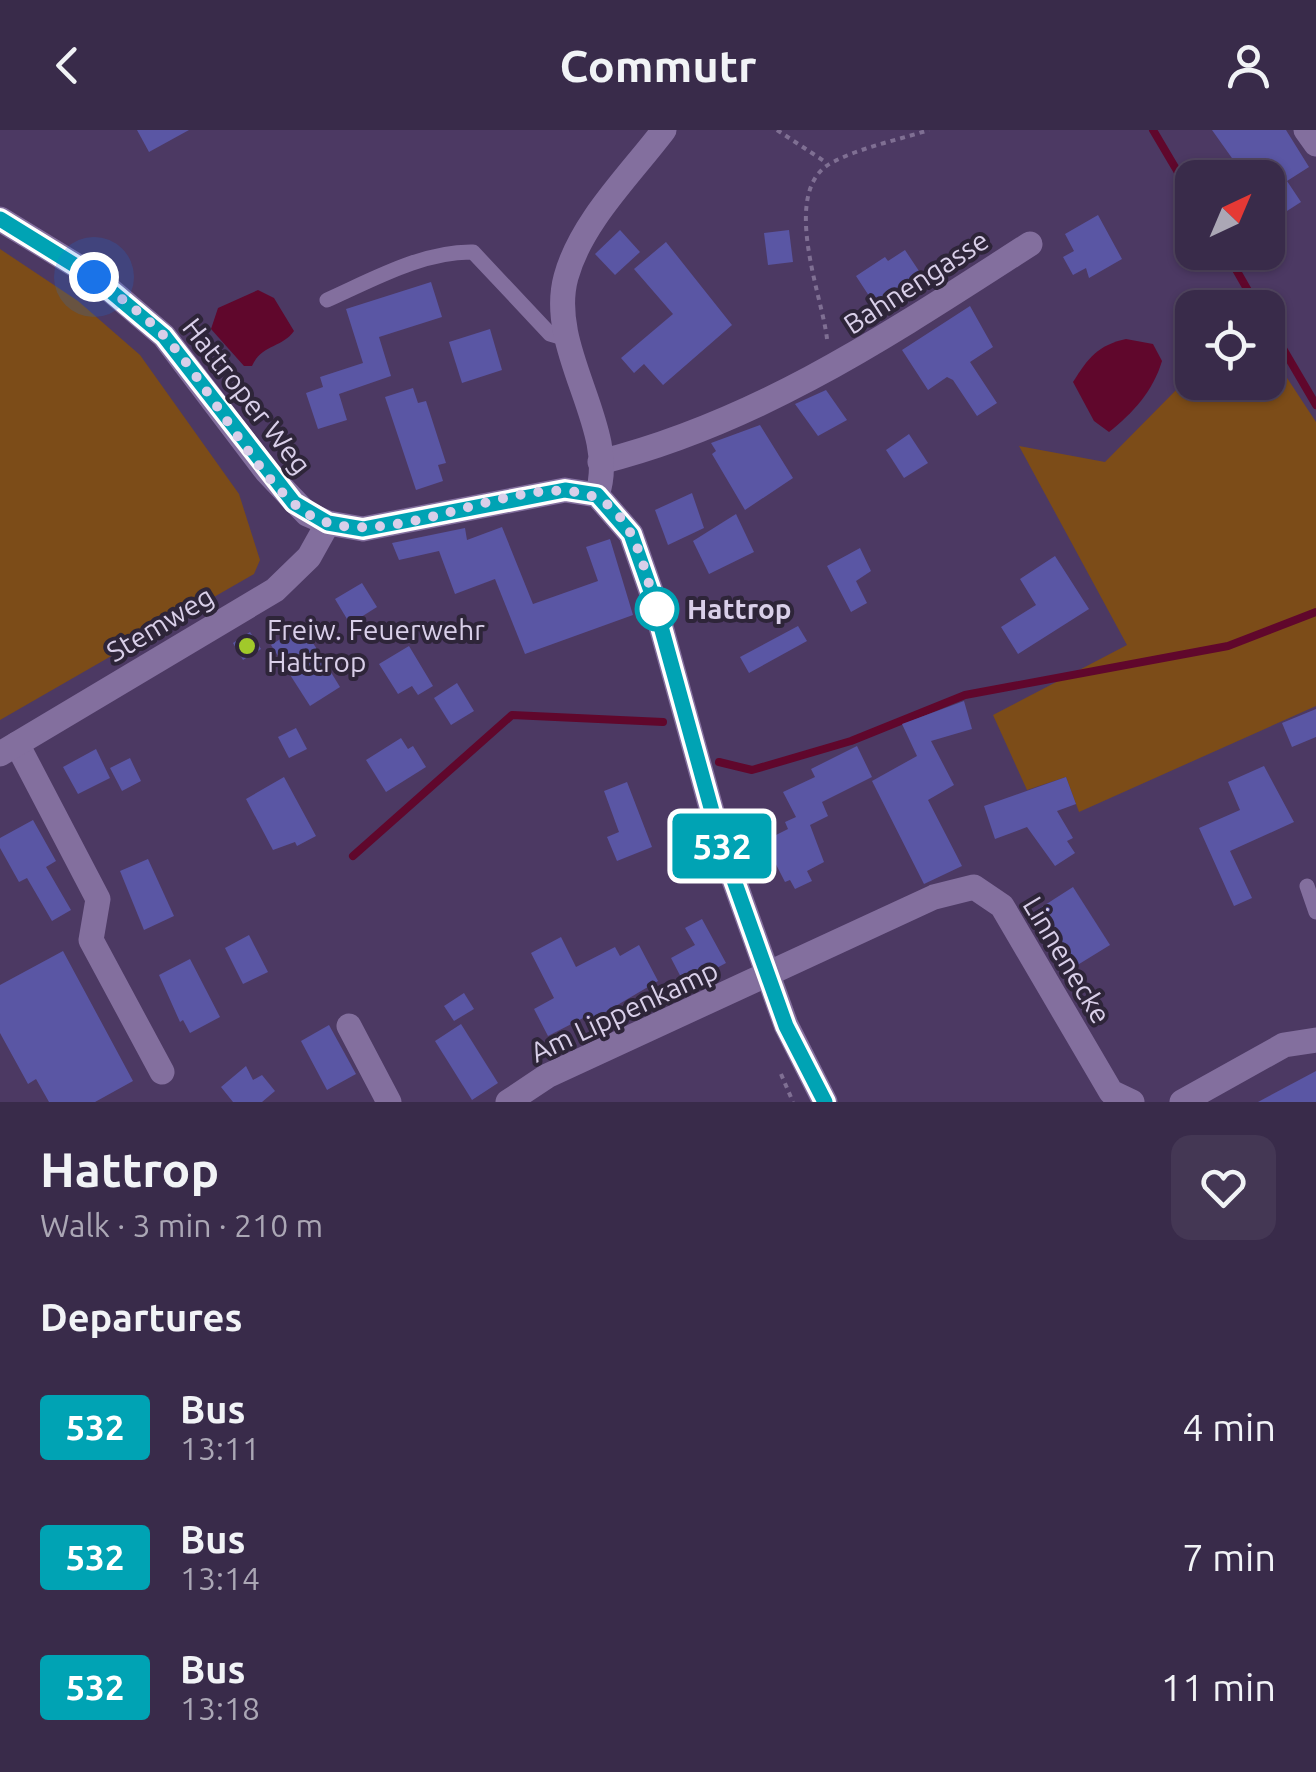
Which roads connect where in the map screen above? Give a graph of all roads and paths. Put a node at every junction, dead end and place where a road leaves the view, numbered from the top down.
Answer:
1 (664, 130) edge
2 (777, 130) edge
3 (930, 130) edge
4 (1306, 130) edge
5 (1316, 144) edge
6 (828, 164) junction
7 (0, 219) edge
8 (1030, 244) dead end
9 (327, 300) dead end
10 (567, 339) junction
11 (834, 370) junction
12 (600, 462) junction
13 (597, 495) junction
14 (328, 523) junction
15 (9, 749) edge
16 (1307, 886) dead end
17 (1316, 912) edge
18 (768, 978) junction
19 (349, 1026) dead end
20 (1316, 1040) edge
21 (162, 1072) dead end
22 (389, 1102) edge
23 (508, 1102) edge
24 (825, 1102) edge
25 (1132, 1102) edge
26 (1182, 1102) edge

1 - 10 street
2 - 6 path
3 - 6 path
4 - 5 street
6 - 11 path, Bahnengasse
7 - 14 street, Hattroper Weg
8 - 11 street, Bahnengasse
9 - 10 lane
10 - 12 street
11 - 12 street, Bahnengasse
12 - 13 street
13 - 14 street
13 - 18 street
14 - 15 street, Stemweg
15 - 21 street
16 - 17 lane
18 - 23 street, Am Lippenkamp
18 - 24 street
18 - 25 street, Linnenecke
19 - 22 street
20 - 26 street

